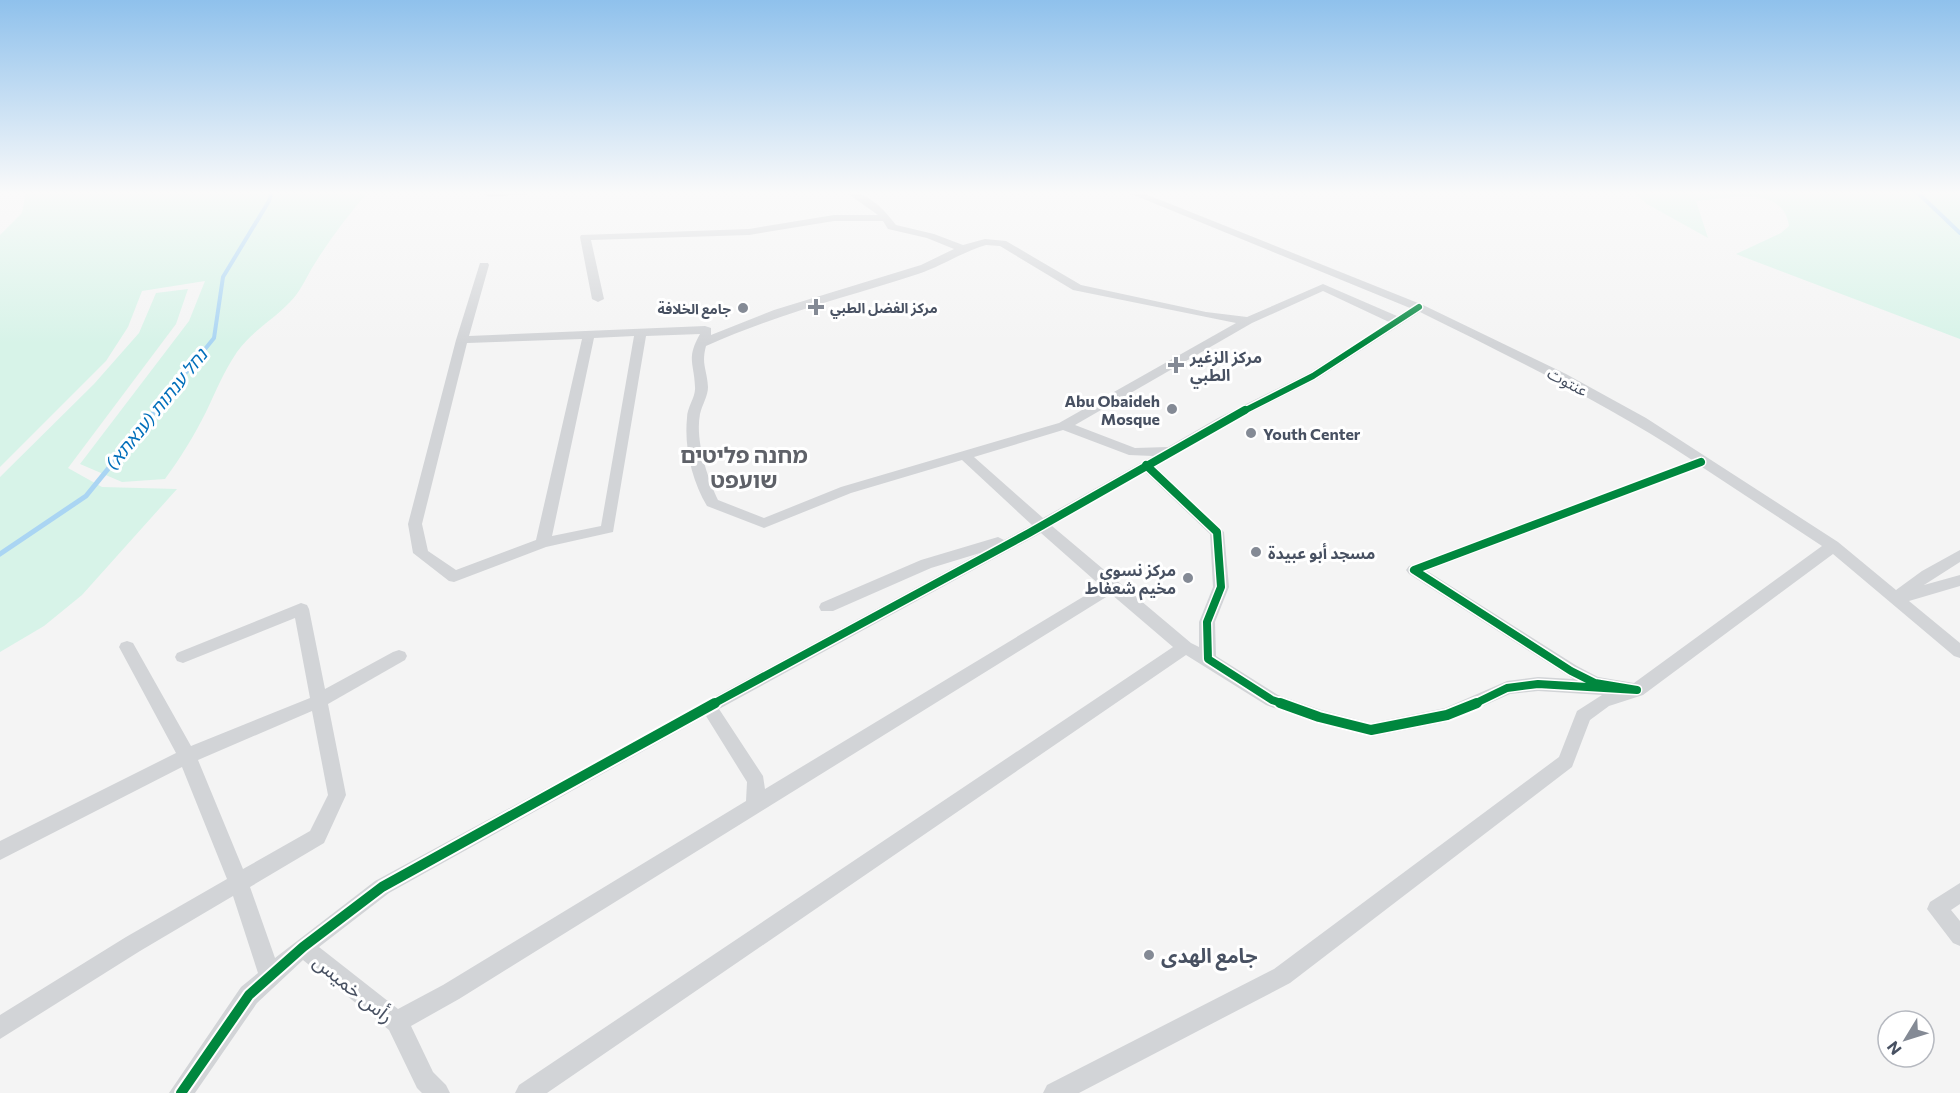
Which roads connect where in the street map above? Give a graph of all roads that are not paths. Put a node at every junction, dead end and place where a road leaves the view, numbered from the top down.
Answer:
1 (586, 242) edge
2 (945, 242) edge
3 (1257, 242) edge
4 (962, 249) junction
5 (484, 265) dead end
6 (598, 299) dead end
7 (1419, 307) junction
8 (1248, 321) junction
9 (1397, 321) junction
10 (640, 331) junction
11 (589, 333) junction
12 (462, 340) junction
13 (700, 344) junction
14 (1064, 426) junction
15 (1172, 451) junction
16 (965, 456) junction
17 (1701, 462) junction
18 (1146, 465) junction
19 (1035, 529) junction
20 (543, 543) junction
21 (1833, 546) junction
22 (1960, 555) edge
23 (1960, 580) edge
24 (1113, 586) junction
25 (1897, 598) junction
26 (828, 607) dead end
27 (127, 647) dead end
28 (1185, 647) junction
29 (1960, 652) edge
30 (399, 656) dead end
31 (183, 657) dead end
32 (1208, 659) junction
33 (1637, 690) junction
34 (319, 701) junction
35 (709, 707) junction
36 (187, 756) junction
37 (755, 805) junction
38 (0, 851) edge
39 (238, 881) junction
40 (1960, 892) edge
41 (1960, 936) edge
42 (303, 947) junction
43 (270, 976) junction
44 (397, 1022) junction
45 (0, 1028) edge
46 (181, 1093) edge
47 (438, 1093) edge
48 (527, 1093) edge
49 (1055, 1093) edge

1 - 6 street
2 - 4 street
3 - 7 street, عنتوت
4 - 8 street
4 - 13 street
5 - 12 street
7 - 9 street
7 - 17 street, عنتوت
8 - 9 street
8 - 14 street
9 - 15 street
10 - 11 street
10 - 13 street
10 - 20 street
11 - 12 street
11 - 20 street
12 - 20 street
13 - 16 street
14 - 15 street
14 - 16 street
15 - 18 street
16 - 19 street
17 - 21 street, عنتوت
17 - 33 street
18 - 19 street
18 - 32 street
19 - 24 street
19 - 26 street
19 - 35 street
21 - 25 street, عنتوت
21 - 33 street
22 - 25 street
23 - 25 street
24 - 28 street
24 - 37 street
25 - 29 street, عنتوت
27 - 36 street
28 - 32 street
28 - 48 street
30 - 34 street
31 - 34 street
32 - 33 street
33 - 49 street
34 - 36 street
34 - 39 street
35 - 37 street
35 - 42 street
36 - 38 street
36 - 39 street
37 - 44 street
39 - 43 street
39 - 45 street
40 - 41 street
42 - 43 street
42 - 44 street, رأس خميس
43 - 46 street
44 - 47 street, رأس خميس

